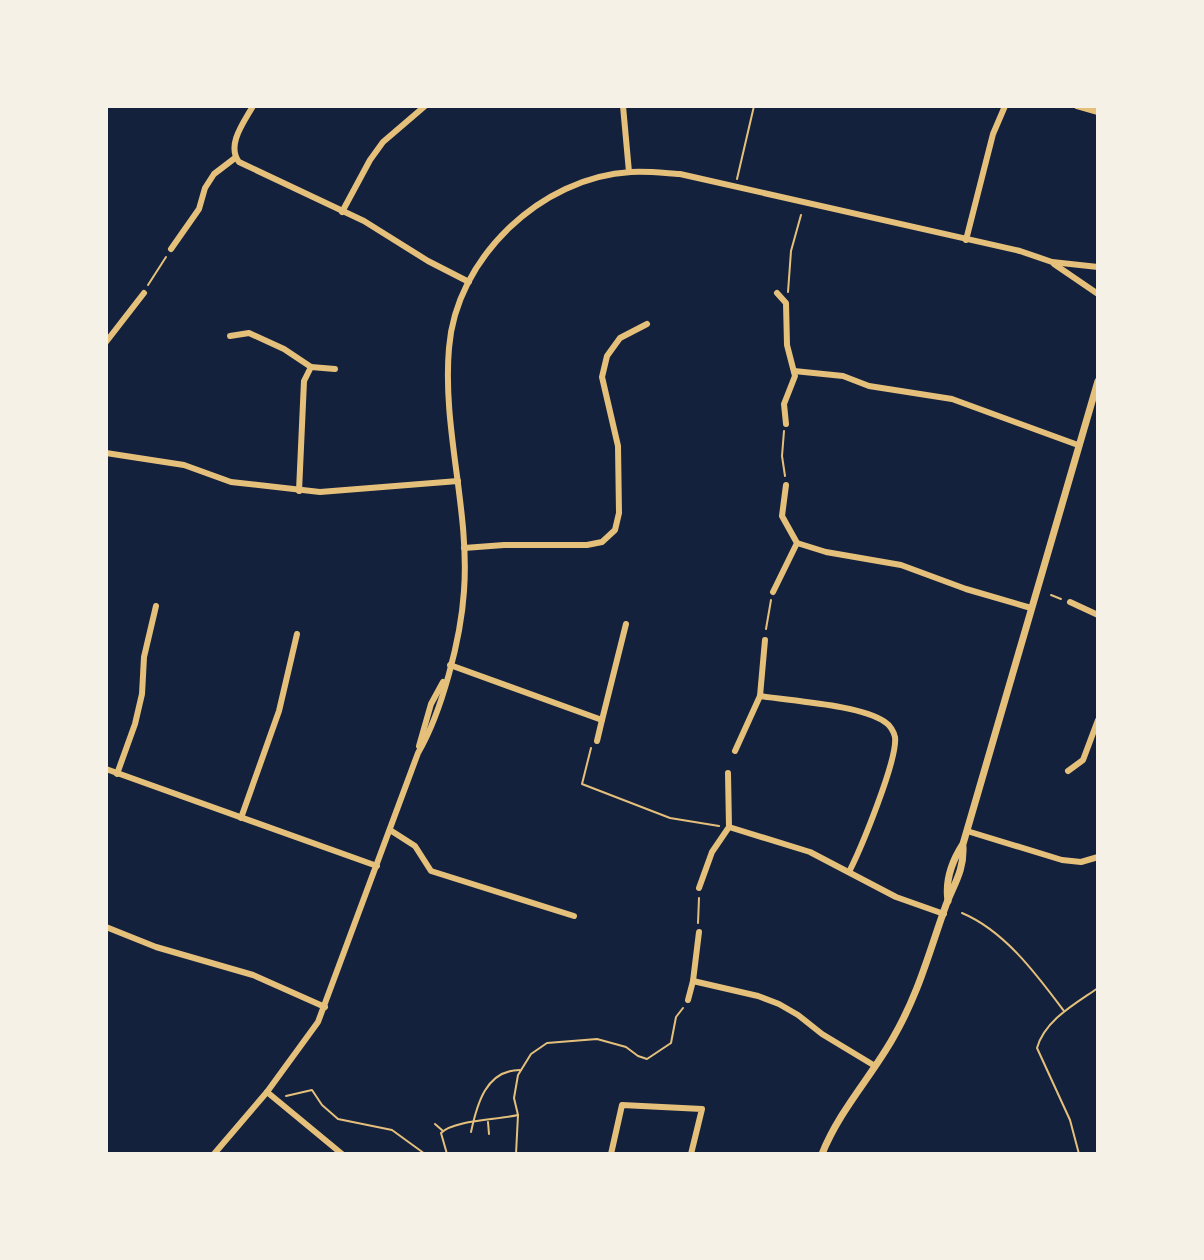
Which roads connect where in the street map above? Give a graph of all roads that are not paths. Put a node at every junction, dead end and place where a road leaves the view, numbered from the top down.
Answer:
1 (253, 106) edge
2 (425, 106) edge
3 (623, 106) edge
4 (1005, 106) edge
5 (1077, 106) edge
6 (1098, 112) edge
7 (235, 158) junction
8 (629, 172) junction
9 (342, 212) junction
10 (966, 240) junction
11 (171, 249) road end
12 (1052, 262) junction
13 (1098, 267) edge
14 (469, 282) junction
15 (144, 293) road end
16 (777, 293) dead end
17 (1098, 294) edge
18 (647, 324) dead end
19 (230, 336) dead end
20 (106, 342) edge
21 (311, 367) junction
22 (335, 369) dead end
23 (794, 371) junction
24 (1098, 381) edge
25 (786, 424) road end
26 (1078, 445) junction
27 (106, 453) edge
28 (458, 481) junction
29 (786, 485) road end
30 (299, 491) junction
31 (797, 543) junction
32 (464, 548) junction
33 (773, 592) road end
34 (1070, 602) road end
35 (156, 606) dead end
36 (1031, 608) junction
37 (1098, 615) edge
38 (626, 624) dead end
39 (297, 634) dead end
40 (765, 640) road end
41 (449, 669) junction
42 (760, 696) junction
43 (602, 720) junction
44 (1098, 720) edge
45 (597, 741) road end
46 (735, 751) dead end
47 (106, 769) edge
48 (1068, 771) dead end
49 (728, 773) dead end
50 (117, 774) junction
51 (241, 818) junction
52 (729, 827) junction
53 (390, 830) junction
54 (967, 831) junction
55 (1098, 857) edge
56 (377, 866) junction
57 (850, 870) junction
58 (699, 888) road end
59 (944, 914) junction
60 (574, 916) dead end
61 (106, 927) edge
62 (699, 932) road end
63 (693, 981) junction
64 (688, 1000) road end
65 (325, 1007) junction
66 (875, 1066) junction
67 (267, 1092) junction
68 (214, 1154) edge
69 (342, 1154) edge
70 (611, 1154) edge
71 (691, 1154) edge
72 (822, 1154) edge

1 - 7 street
2 - 9 street
3 - 8 street
4 - 10 street
5 - 6 street
7 - 9 street
7 - 11 street
8 - 10 street
8 - 14 street
9 - 14 street
10 - 12 street
12 - 13 street
12 - 17 street
14 - 28 street
15 - 20 street
16 - 23 street
18 - 32 street
19 - 21 street
21 - 22 street
21 - 30 street
23 - 25 street
23 - 26 street
24 - 26 street
26 - 36 street
27 - 30 street
28 - 30 street
28 - 32 street
29 - 31 street
31 - 33 street
31 - 36 street
32 - 41 street
34 - 37 street
35 - 50 street
36 - 54 street
38 - 43 street
39 - 51 street
40 - 42 street
41 - 43 street
41 - 53 street
42 - 46 street
42 - 57 street
43 - 45 street
44 - 48 street
47 - 50 street
49 - 52 street
50 - 51 street
51 - 56 street
52 - 57 street
52 - 58 street
53 - 56 street
53 - 60 street
54 - 55 street
54 - 59 street
56 - 65 street
57 - 59 street
59 - 66 street
61 - 65 street
62 - 63 street
63 - 64 street
63 - 66 street
65 - 67 street
66 - 72 street
67 - 68 street
67 - 69 street
70 - 71 street

